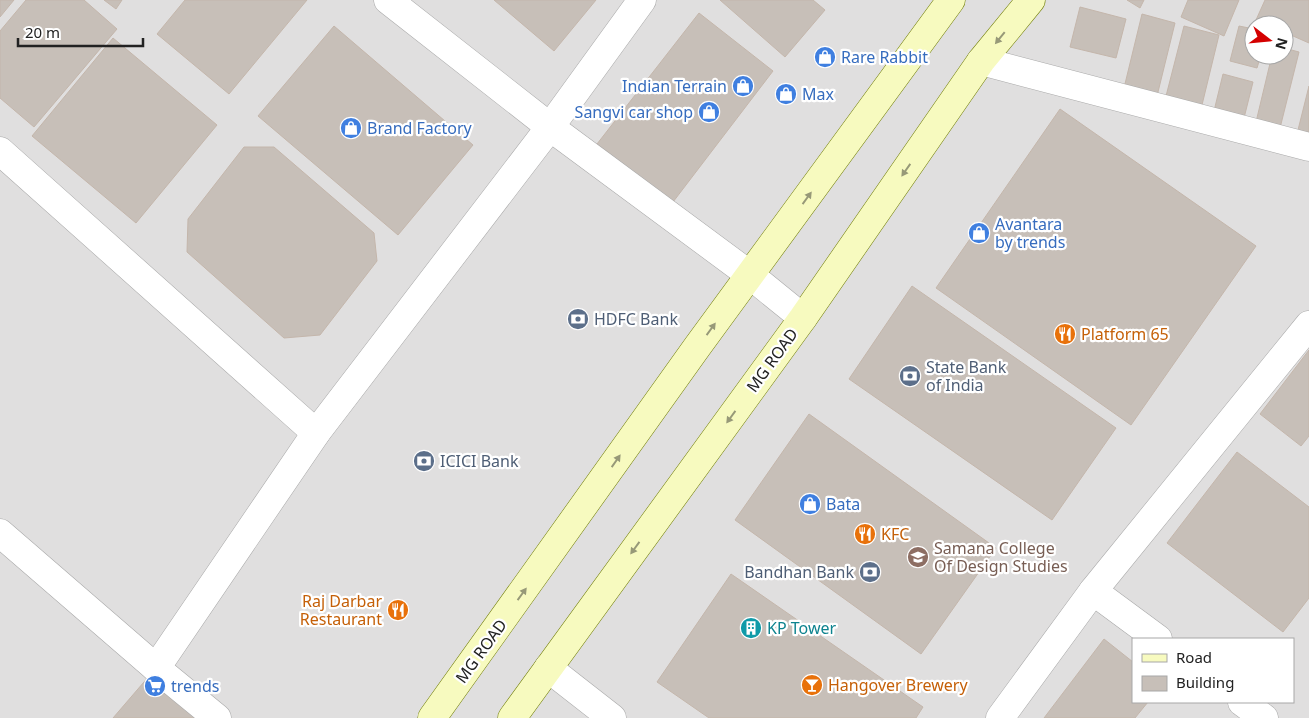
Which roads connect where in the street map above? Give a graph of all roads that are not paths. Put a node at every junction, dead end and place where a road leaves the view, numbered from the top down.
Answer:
1 (388, 0) edge
2 (642, 0) edge
3 (951, 0) edge
4 (1031, 0) edge
5 (981, 61) junction
6 (550, 127) junction
7 (1309, 146) edge
8 (0, 151) edge
9 (750, 275) junction
10 (803, 318) junction
11 (1309, 325) edge
12 (316, 433) junction
13 (0, 533) edge
14 (1093, 591) junction
15 (1157, 638) edge
16 (156, 668) junction
17 (548, 668) junction
18 (1243, 703) edge
19 (217, 718) edge
20 (432, 718) edge
21 (512, 718) edge
22 (612, 718) edge
23 (1000, 718) edge
24 (1264, 718) edge

1 - 6 street
2 - 6 street
9 -> 3 main road, MG ROAD
4 -> 5 main road, MG ROAD
5 - 7 street
5 -> 10 main road, MG ROAD
6 - 9 street
6 - 12 street
8 - 12 street
9 - 10 street
20 -> 9 main road, MG ROAD
10 -> 17 main road, MG ROAD
11 - 14 street
12 - 16 street
13 - 16 street
14 - 15 street
14 - 23 street
16 - 19 street
17 - 21 main road, MG ROAD
17 - 22 street
18 - 24 street

